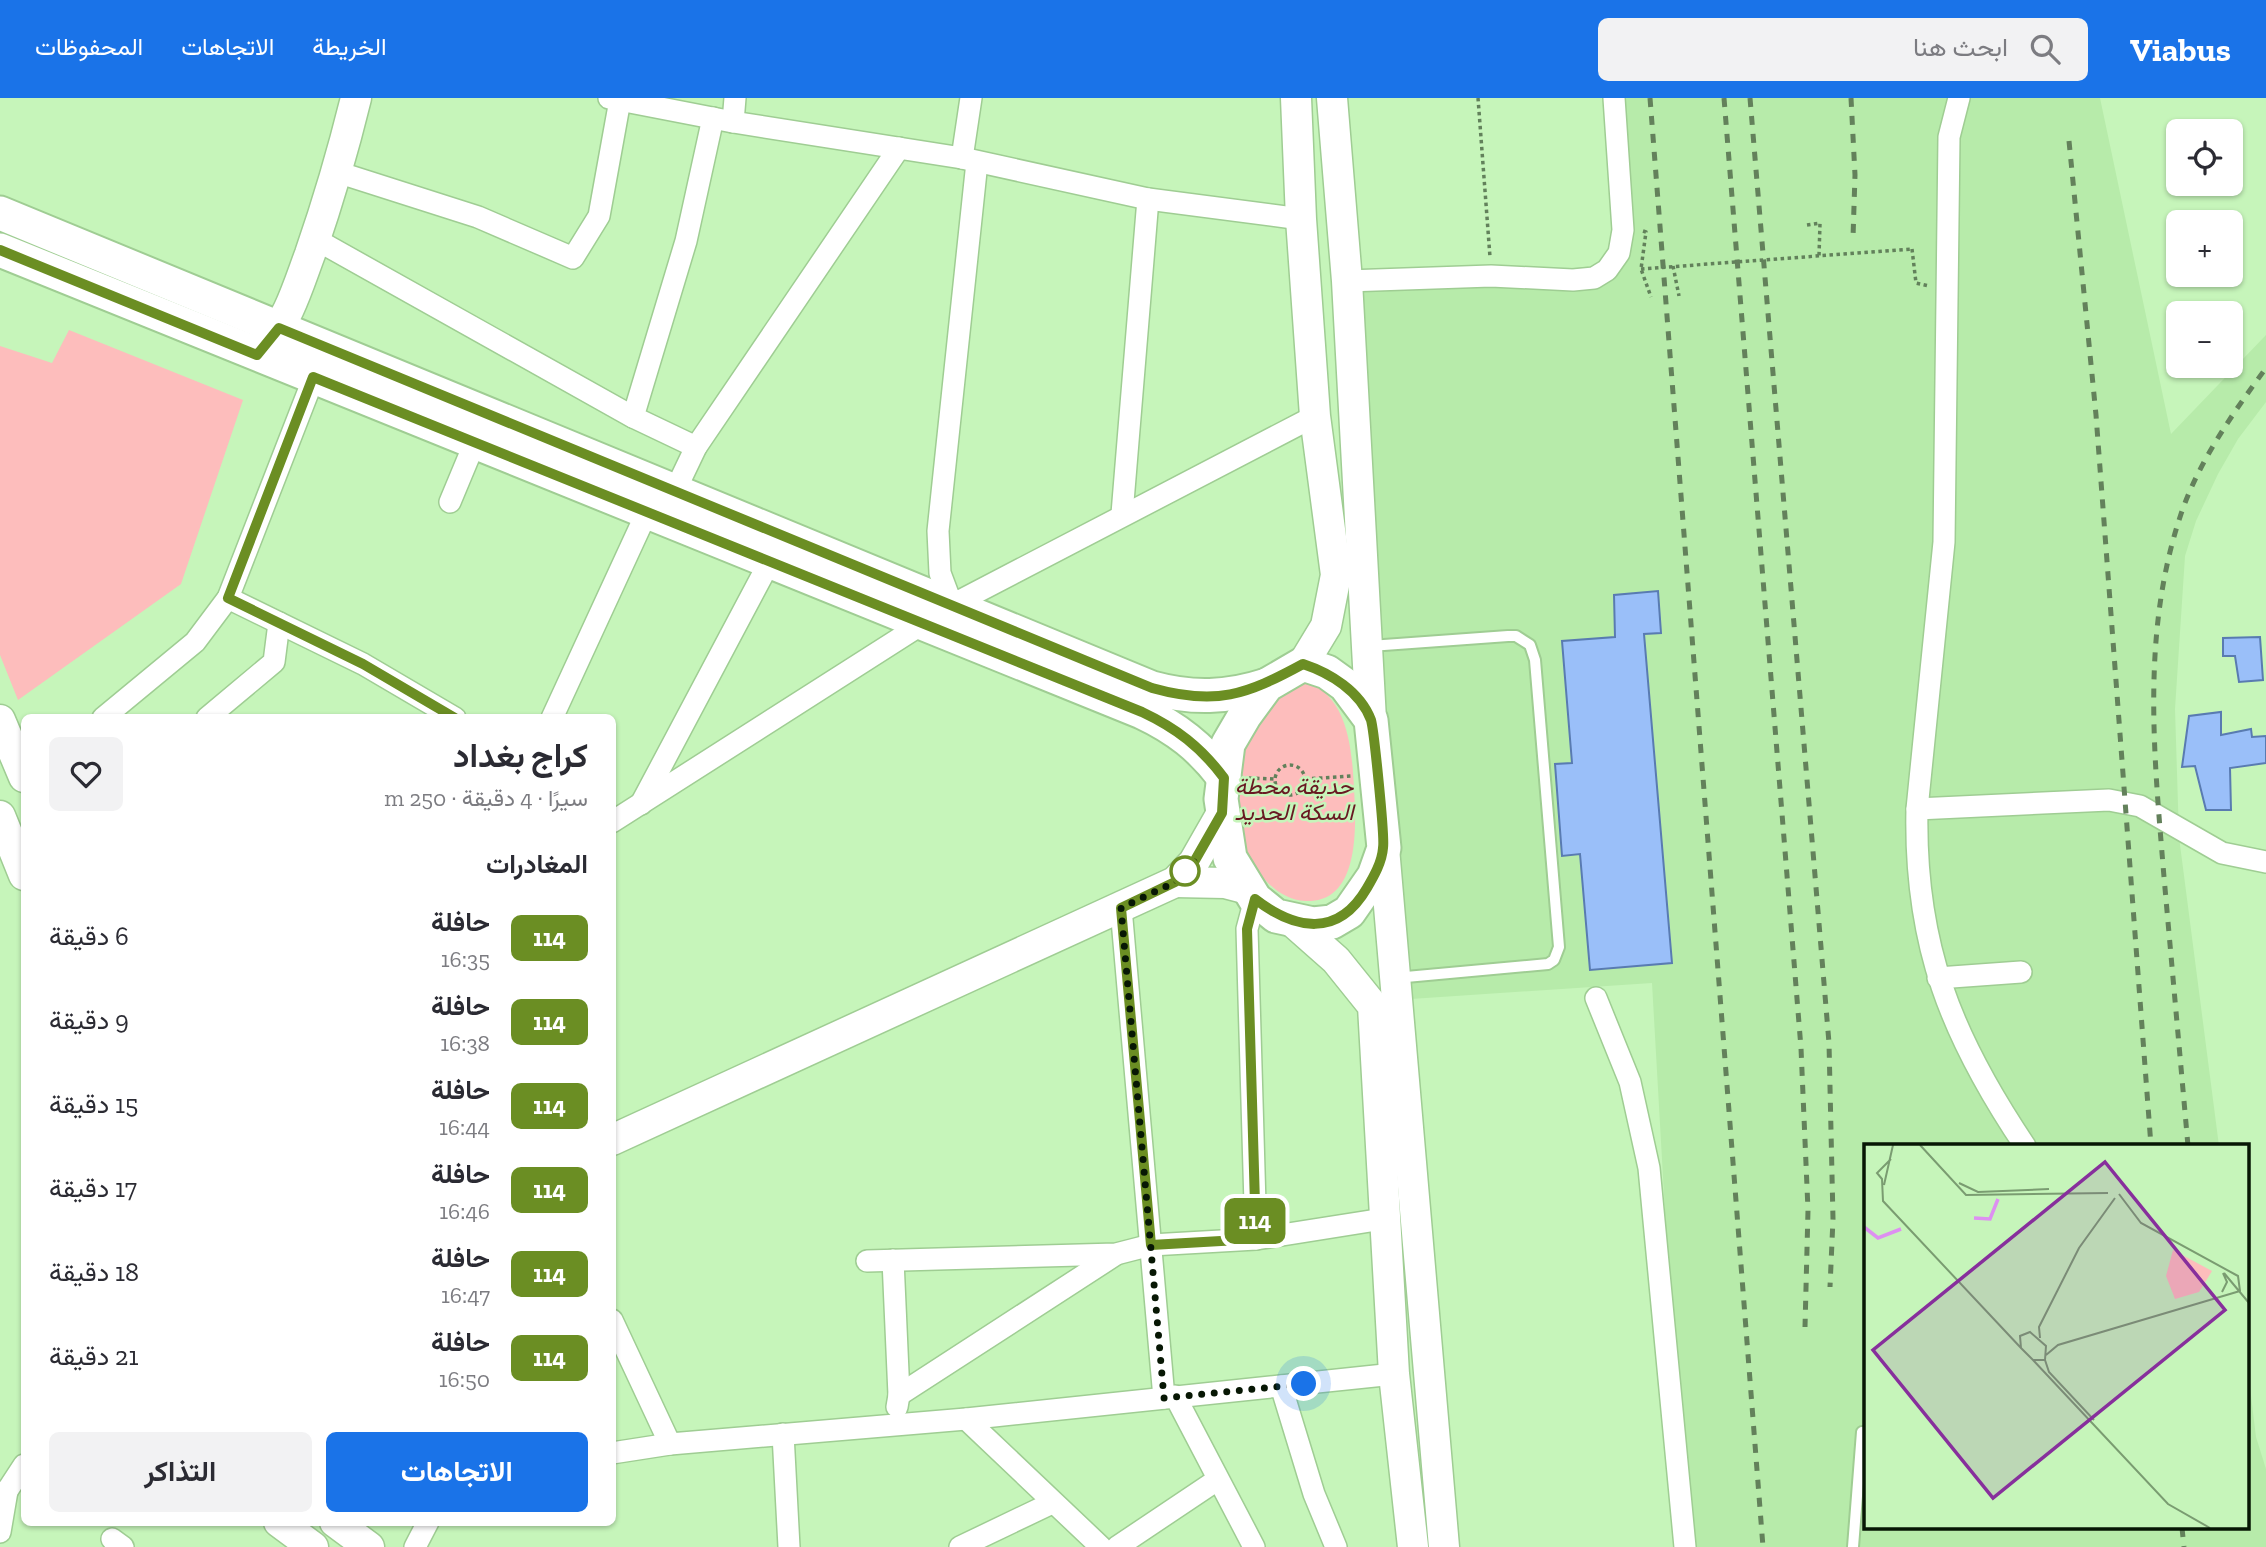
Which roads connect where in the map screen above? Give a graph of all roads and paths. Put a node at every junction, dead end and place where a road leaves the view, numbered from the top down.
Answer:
1 (356, 98) edge
2 (735, 98) edge
3 (971, 98) edge
4 (1296, 98) edge
5 (1332, 98) edge
6 (1478, 98) edge
7 (1614, 98) edge
8 (1959, 98) edge
9 (615, 99) edge
10 (723, 120) junction
11 (898, 148) junction
12 (970, 160) junction
13 (337, 172) junction
14 (1148, 198) junction
15 (0, 213) edge
16 (1301, 219) junction
17 (1807, 225) dead end
18 (1646, 232) dead end
19 (315, 239) junction
20 (0, 250) edge
21 (1819, 256) junction
22 (1673, 266) junction
23 (1641, 269) junction
24 (1491, 276) junction
25 (1347, 281) junction
26 (1916, 283) dead end
27 (1679, 296) dead end
28 (1651, 297) dead end
29 (279, 328) junction
30 (257, 355) junction
31 (313, 377) junction
32 (634, 416) junction
33 (1315, 416) junction
34 (475, 442) junction
35 (696, 447) junction
36 (676, 491) junction
37 (450, 502) dead end
38 (647, 512) junction
39 (1122, 514) junction
40 (770, 561) junction
41 (228, 598) junction
42 (952, 606) junction
43 (279, 623) junction
44 (923, 623) junction
45 (1367, 646) junction
46 (1303, 664) junction
47 (1267, 685) junction
48 (108, 714) edge
49 (212, 714) edge
50 (448, 714) edge
51 (554, 714) edge
52 (0, 720) edge
53 (1371, 720) junction
54 (21, 769) edge
55 (1376, 774) junction
56 (1224, 778) junction
57 (1306, 779) junction
58 (640, 806) junction
59 (1917, 809) junction
60 (1222, 813) junction
61 (0, 816) edge
62 (616, 820) edge
63 (1384, 848) junction
64 (2266, 862) edge
65 (21, 868) edge
66 (1175, 882) junction
67 (1252, 894) junction
68 (1121, 908) junction
69 (1293, 922) junction
70 (2021, 972) dead end
71 (1938, 978) junction
72 (1394, 979) junction
73 (1597, 998) dead end
74 (616, 1138) edge
75 (2024, 1144) edge
76 (1383, 1219) junction
77 (1256, 1239) junction
78 (1151, 1245) junction
79 (1116, 1254) junction
80 (893, 1260) junction
81 (867, 1261) dead end
82 (616, 1329) edge
83 (1394, 1374) junction
84 (1281, 1386) junction
85 (899, 1395) junction
86 (1169, 1397) junction
87 (966, 1419) junction
88 (894, 1423) junction
89 (1862, 1432) dead end
90 (783, 1434) junction
91 (670, 1444) junction
92 (616, 1452) edge
93 (21, 1469) edge
94 (1217, 1480) junction
95 (4, 1492) edge
96 (1052, 1503) junction
97 (284, 1526) edge
98 (340, 1526) edge
99 (426, 1526) edge
100 (0, 1532) edge
101 (313, 1547) edge
102 (369, 1547) edge
103 (415, 1547) edge
104 (789, 1547) edge
105 (960, 1547) edge
106 (1101, 1547) edge
107 (1117, 1547) edge
108 (1254, 1547) edge
109 (1336, 1547) edge
110 (1412, 1547) edge
111 (1444, 1547) edge
112 (1685, 1547) edge
113 (1853, 1547) edge

1 - 13 main road
2 - 10 street
3 - 12 street
4 - 16 main road
5 - 25 main road
6 - 24 path
7 - 24 street
8 - 59 street
9 - 10 street
9 - 13 street
10 - 11 street
10 - 32 street
11 - 12 street
11 - 35 street
12 - 14 street
12 - 42 street
13 - 19 main road
14 - 16 street
14 - 39 street
15 - 29 main road
16 - 33 main road
17 - 21 path
18 - 23 path
19 - 29 main road
19 - 32 street
20 - 30 main road
21 - 22 path, bridge
21 - 26 path, bridge
22 - 23 path, bridge
22 - 27 path
23 - 28 path
24 - 25 street
25 - 45 main road
29 - 30 main road
29 - 36 main road
30 - 31 main road
31 - 34 main road
31 - 41 street
32 - 35 street
33 - 39 street
33 - 46 main road
34 - 37 street
34 - 38 main road
35 - 36 street
36 - 42 main road
38 - 40 main road
38 - 51 street
39 - 42 street
40 - 44 main road
40 - 58 street
41 - 43 street
41 - 48 street
42 - 44 street
42 - 47 main road
43 - 49 street
43 - 50 street
44 - 56 main road
44 - 58 street
45 - 53 main road
45 - 72 lane
46 - 47 main road
46 - 53 main road
47 - 56 main road
52 - 54 main road
53 - 55 main road
55 - 57 path
55 - 63 main road
56 - 60 main road
57 - 57 path
58 - 62 street
59 - 64 street
59 - 71 street
60 - 66 main road
60 - 67 main road
61 - 65 main road
63 - 69 main road
63 - 72 main road
66 - 67 main road
66 - 68 main road
67 - 69 main road
67 - 77 street
68 - 74 main road
68 - 78 street
69 - 76 main road
70 - 71 street
71 - 75 street
72 - 111 main road
73 - 112 street
76 - 77 street
76 - 83 main road
77 - 78 street
78 - 79 street
78 - 86 street
79 - 80 street
79 - 85 street
80 - 81 street
80 - 85 street
82 - 91 street
83 - 84 street
83 - 110 main road
84 - 86 street
84 - 109 street
85 - 88 street
86 - 87 street
86 - 94 street
87 - 88 street
87 - 96 street
88 - 90 street
89 - 113 lane
90 - 91 street
90 - 104 street
91 - 92 street
93 - 95 street
94 - 107 street
94 - 108 street
95 - 100 street
96 - 105 street
96 - 106 street
97 - 101 main road
98 - 102 main road
99 - 103 street

